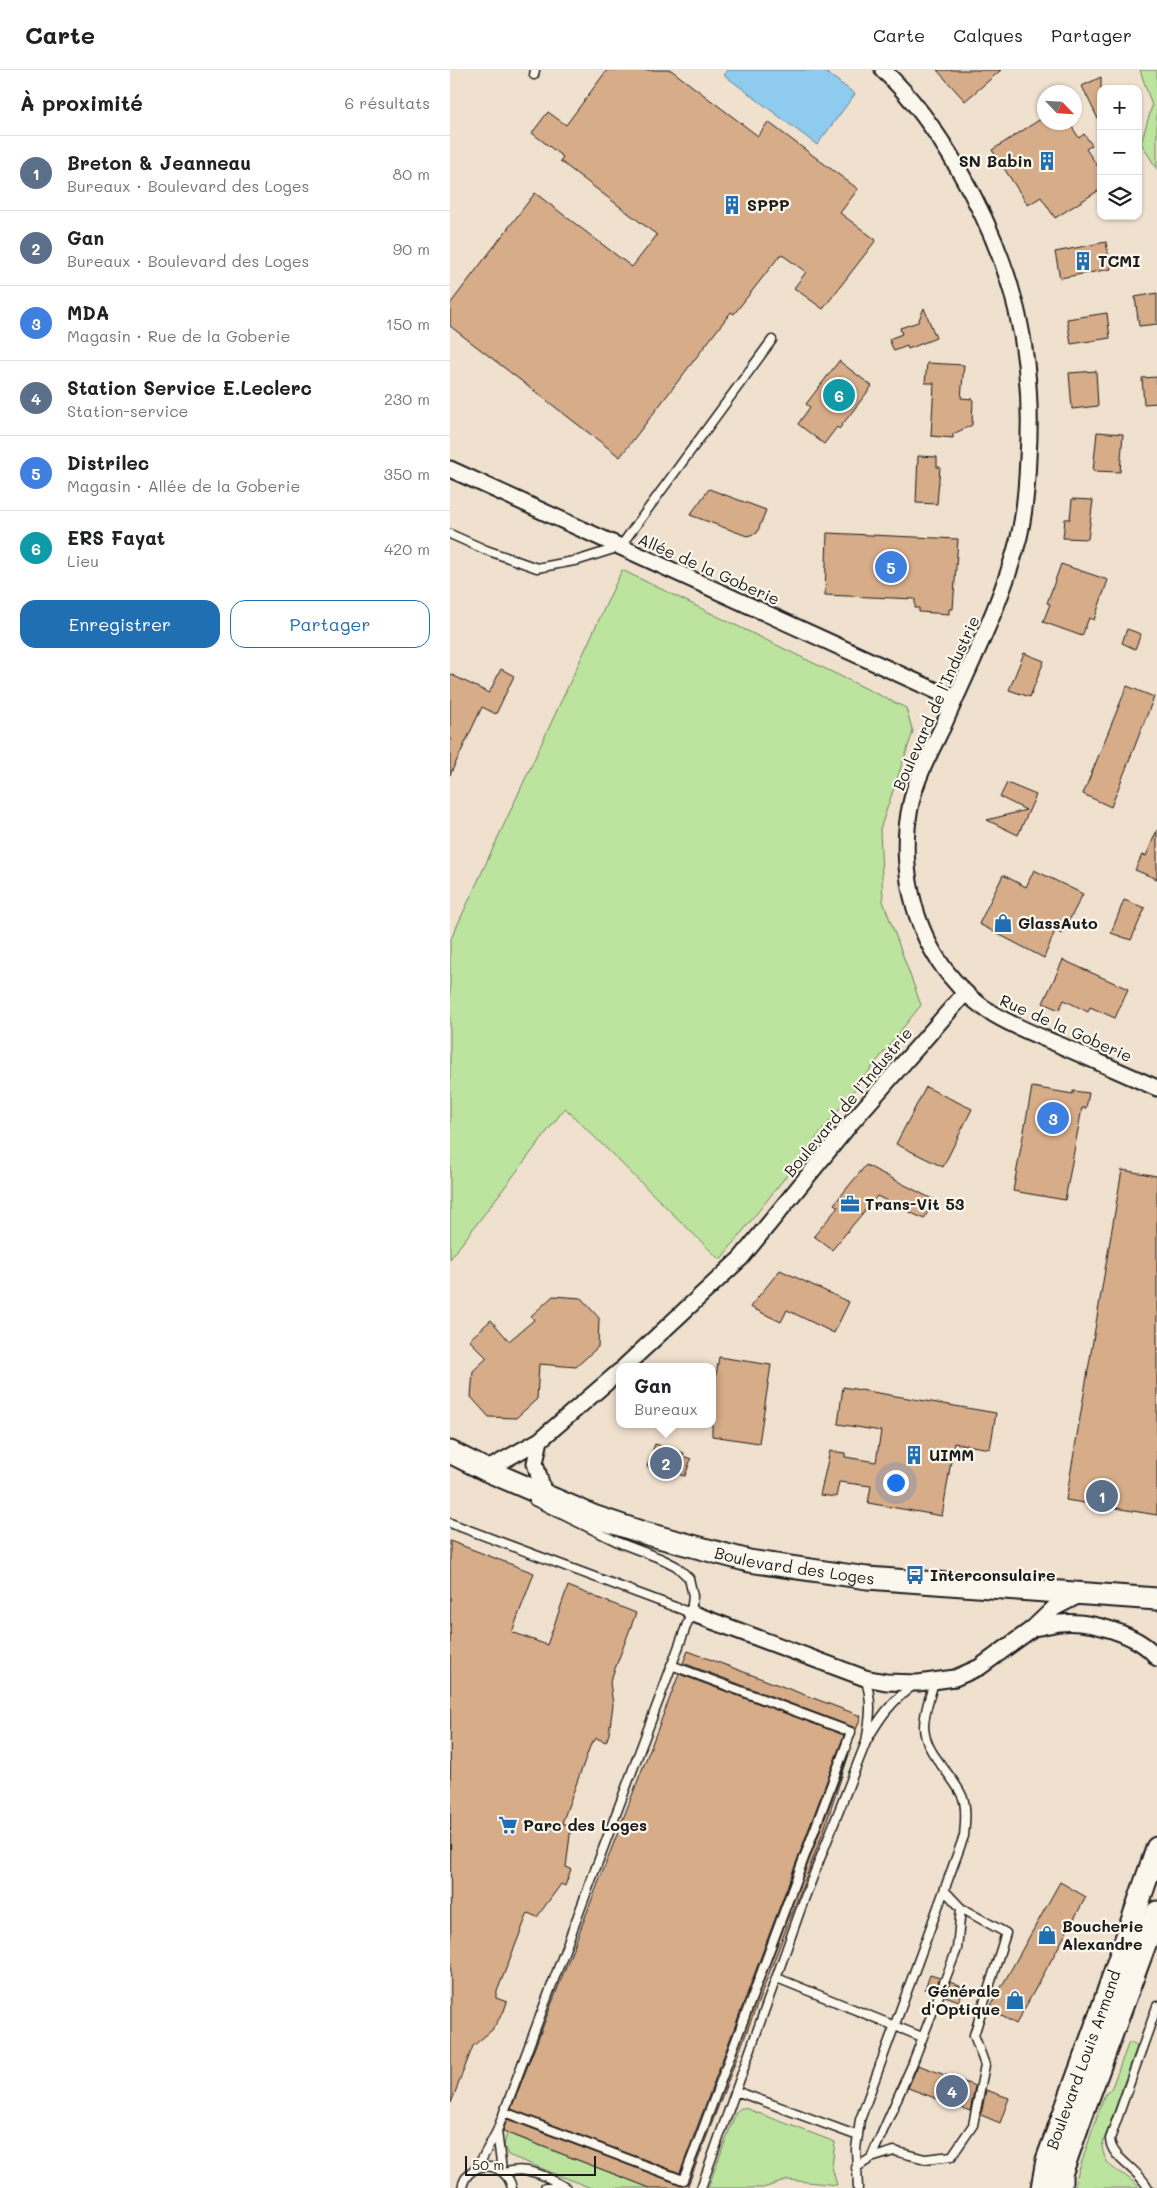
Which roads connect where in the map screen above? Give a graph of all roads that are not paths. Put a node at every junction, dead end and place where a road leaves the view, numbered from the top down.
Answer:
1 (883, 70) edge
2 (772, 340) dead end
3 (450, 468) edge
4 (450, 534) edge
5 (620, 548) junction
6 (954, 699) junction
7 (965, 993) junction
8 (1157, 1088) edge
9 (628, 1363) edge
10 (616, 1374) edge
11 (540, 1440) junction
12 (450, 1452) edge
13 (486, 1470) junction
14 (545, 1497) junction
15 (450, 1523) edge
16 (1082, 1593) junction
17 (1157, 1599) edge
18 (690, 1613) junction
19 (1032, 1629) junction
20 (1157, 1658) edge
21 (671, 1665) junction
22 (865, 1678) junction
23 (934, 1682) junction
24 (918, 1683) junction
25 (866, 1742) junction
26 (1157, 1848) edge
27 (945, 1891) junction
28 (961, 1908) junction
29 (1157, 1912) edge
30 (777, 1978) junction
31 (1157, 2006) edge
32 (895, 2026) junction
33 (922, 2037) junction
34 (736, 2091) junction
35 (504, 2112) junction
36 (497, 2131) junction
37 (858, 2136) junction
38 (871, 2158) junction
39 (477, 2168) junction
40 (856, 2168) junction
41 (503, 2172) junction
42 (462, 2188) edge
43 (512, 2188) edge
44 (545, 2188) edge
45 (553, 2188) edge
46 (566, 2188) edge
47 (701, 2188) edge
48 (858, 2188) edge
49 (1042, 2188) edge
50 (1061, 2188) edge
51 (1148, 2188) edge

1 - 6 street, Boulevard de l'Industrie
2 - 5 lane
3 - 5 street, Allée de la Goberie
4 - 5 lane
5 - 6 street, Allée de la Goberie
6 - 7 street, Boulevard de l'Industrie
7 - 8 street, Rue de la Goberie
7 - 9 street, Boulevard de l'Industrie
10 - 11 street
11 - 13 street
11 - 14 street
12 - 13 main road, Boulevard des Loges
13 - 14 main road, Boulevard des Loges
13 - 18 lane
14 - 16 main road, Boulevard des Loges
15 - 18 lane
16 - 17 main road, Boulevard des Loges
16 - 19 street
18 - 21 lane
18 - 22 street
19 - 20 street
19 - 23 street
21 - 35 lane
21 - 35 lane
22 - 24 street
22 - 25 lane
23 - 24 street
23 - 27 lane
24 - 25 lane
25 - 30 lane
26 - 49 main road, Boulevard Louis Armand
27 - 28 lane
27 - 32 lane
28 - 33 lane
28 - 38 lane
29 - 50 main road, Boulevard Louis Armand
30 - 32 lane
30 - 34 lane
31 - 51 lane
32 - 33 lane
32 - 37 lane
33 - 38 lane
34 - 37 lane
34 - 47 lane
35 - 36 lane
36 - 39 lane
36 - 41 lane
37 - 40 lane
38 - 40 lane
39 - 41 lane
39 - 42 lane
40 - 48 lane
41 - 43 lane
41 - 46 lane
44 - 45 lane

